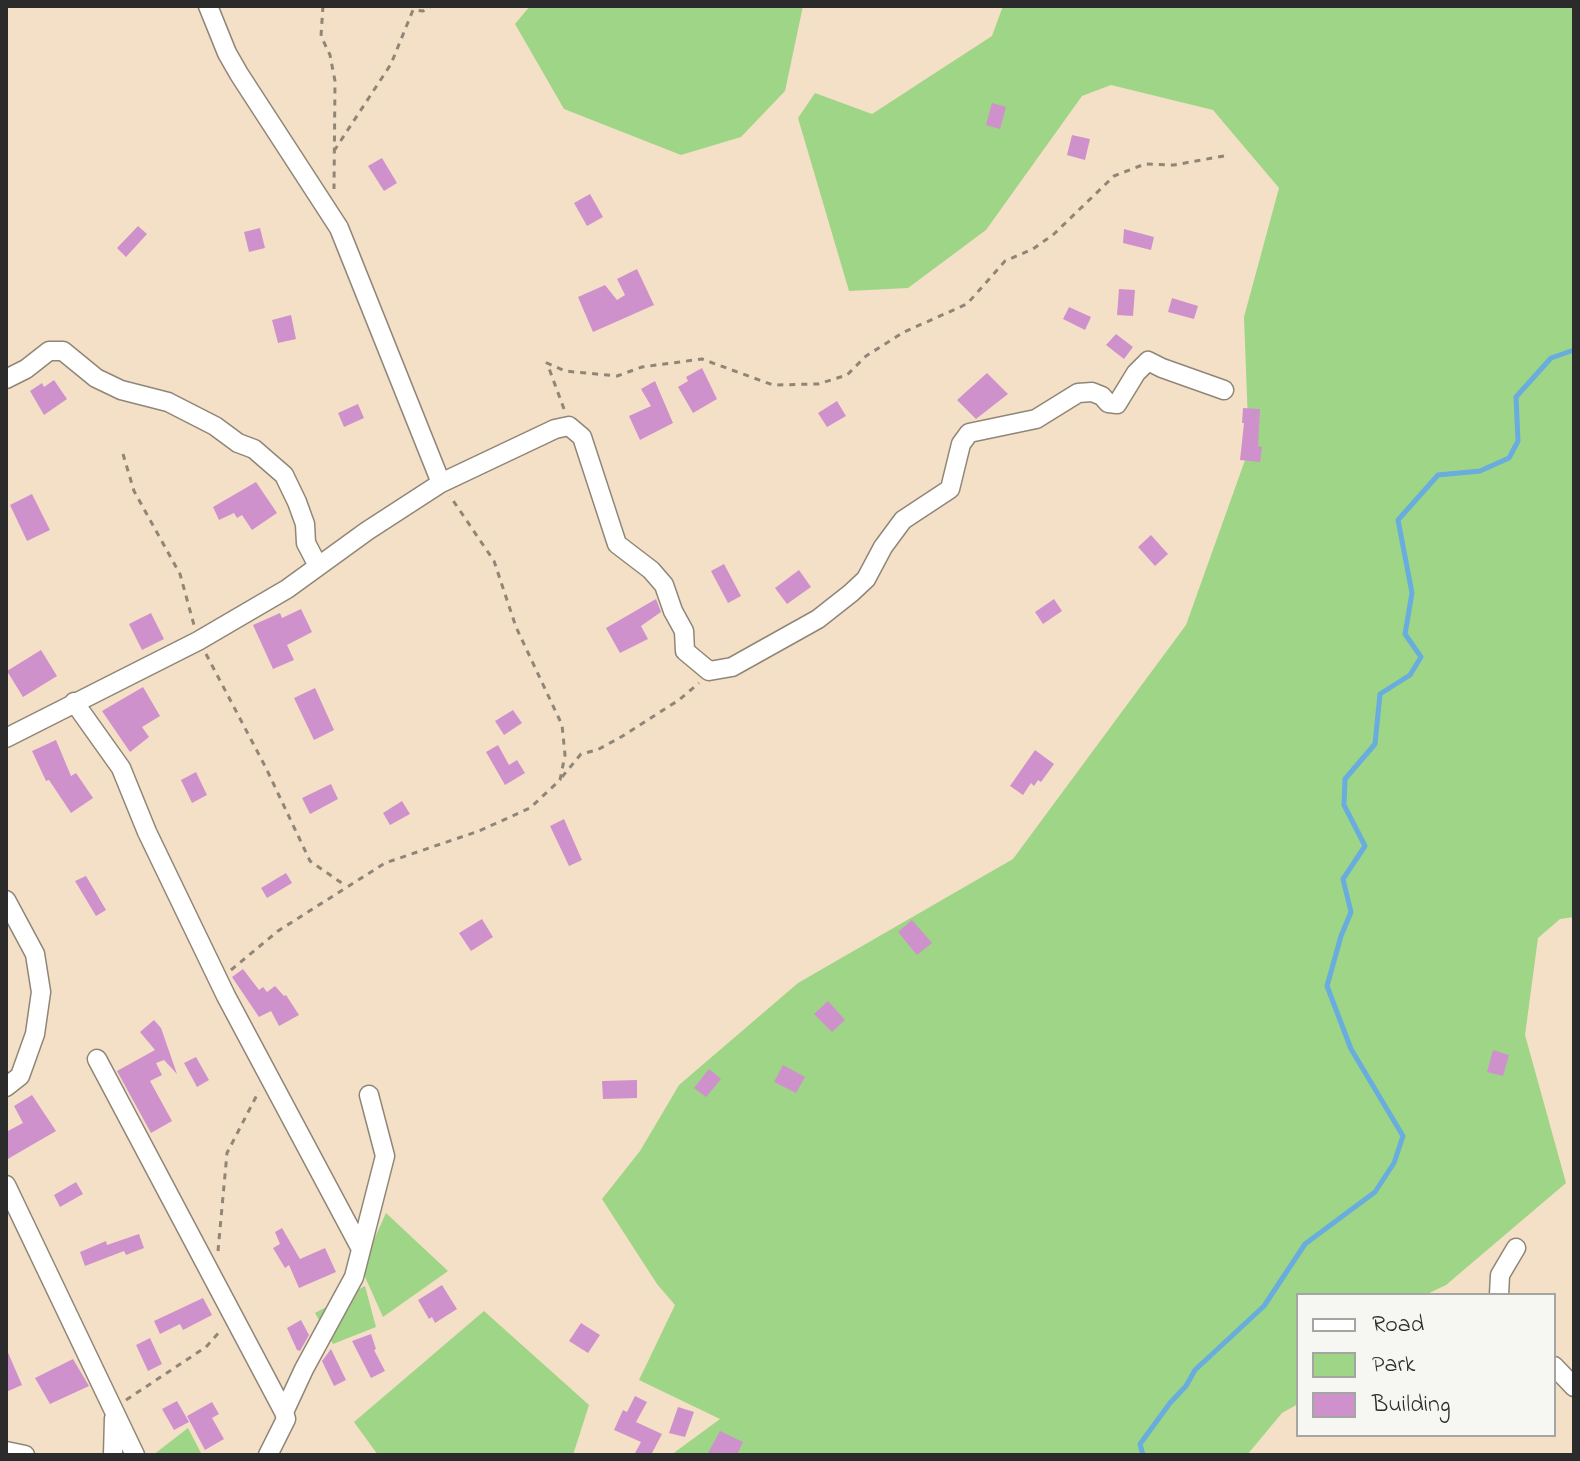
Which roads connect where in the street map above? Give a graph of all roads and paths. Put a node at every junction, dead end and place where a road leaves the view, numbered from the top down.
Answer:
1 (208, 6) edge
2 (323, 6) edge
3 (432, 6) edge
4 (334, 151) junction
5 (1229, 155) dead end
6 (334, 190) dead end
7 (6, 379) edge
8 (1224, 390) dead end
9 (569, 426) junction
10 (123, 454) dead end
11 (441, 483) junction
12 (318, 566) junction
13 (198, 641) junction
14 (709, 671) junction
15 (74, 702) junction
16 (6, 738) edge
17 (560, 780) junction
18 (346, 886) junction
19 (6, 900) edge
20 (218, 979) junction
21 (97, 1059) dead end
22 (6, 1087) edge
23 (369, 1095) dead end
24 (6, 1185) edge
25 (1516, 1248) dead end
26 (361, 1249) junction
27 (1499, 1293) edge
28 (1556, 1368) edge
29 (1574, 1387) edge
30 (114, 1410) junction
31 (284, 1412) junction
32 (6, 1451) edge
33 (25, 1455) edge
34 (113, 1455) edge
35 (135, 1455) edge
36 (268, 1455) edge

1 - 11 street
2 - 4 path
3 - 4 path
4 - 6 path
5 - 9 path
7 - 12 street
8 - 14 street
9 - 11 street
9 - 14 street
10 - 13 path
11 - 12 street
11 - 17 path
12 - 13 street
13 - 15 street
13 - 18 path
14 - 17 path
15 - 16 street
15 - 20 street
17 - 18 path
18 - 20 path
19 - 22 street
20 - 26 street
21 - 31 street
23 - 26 street
24 - 30 street
25 - 27 street
26 - 31 street
28 - 29 street
30 - 34 street
30 - 35 street
31 - 36 street
32 - 33 street

